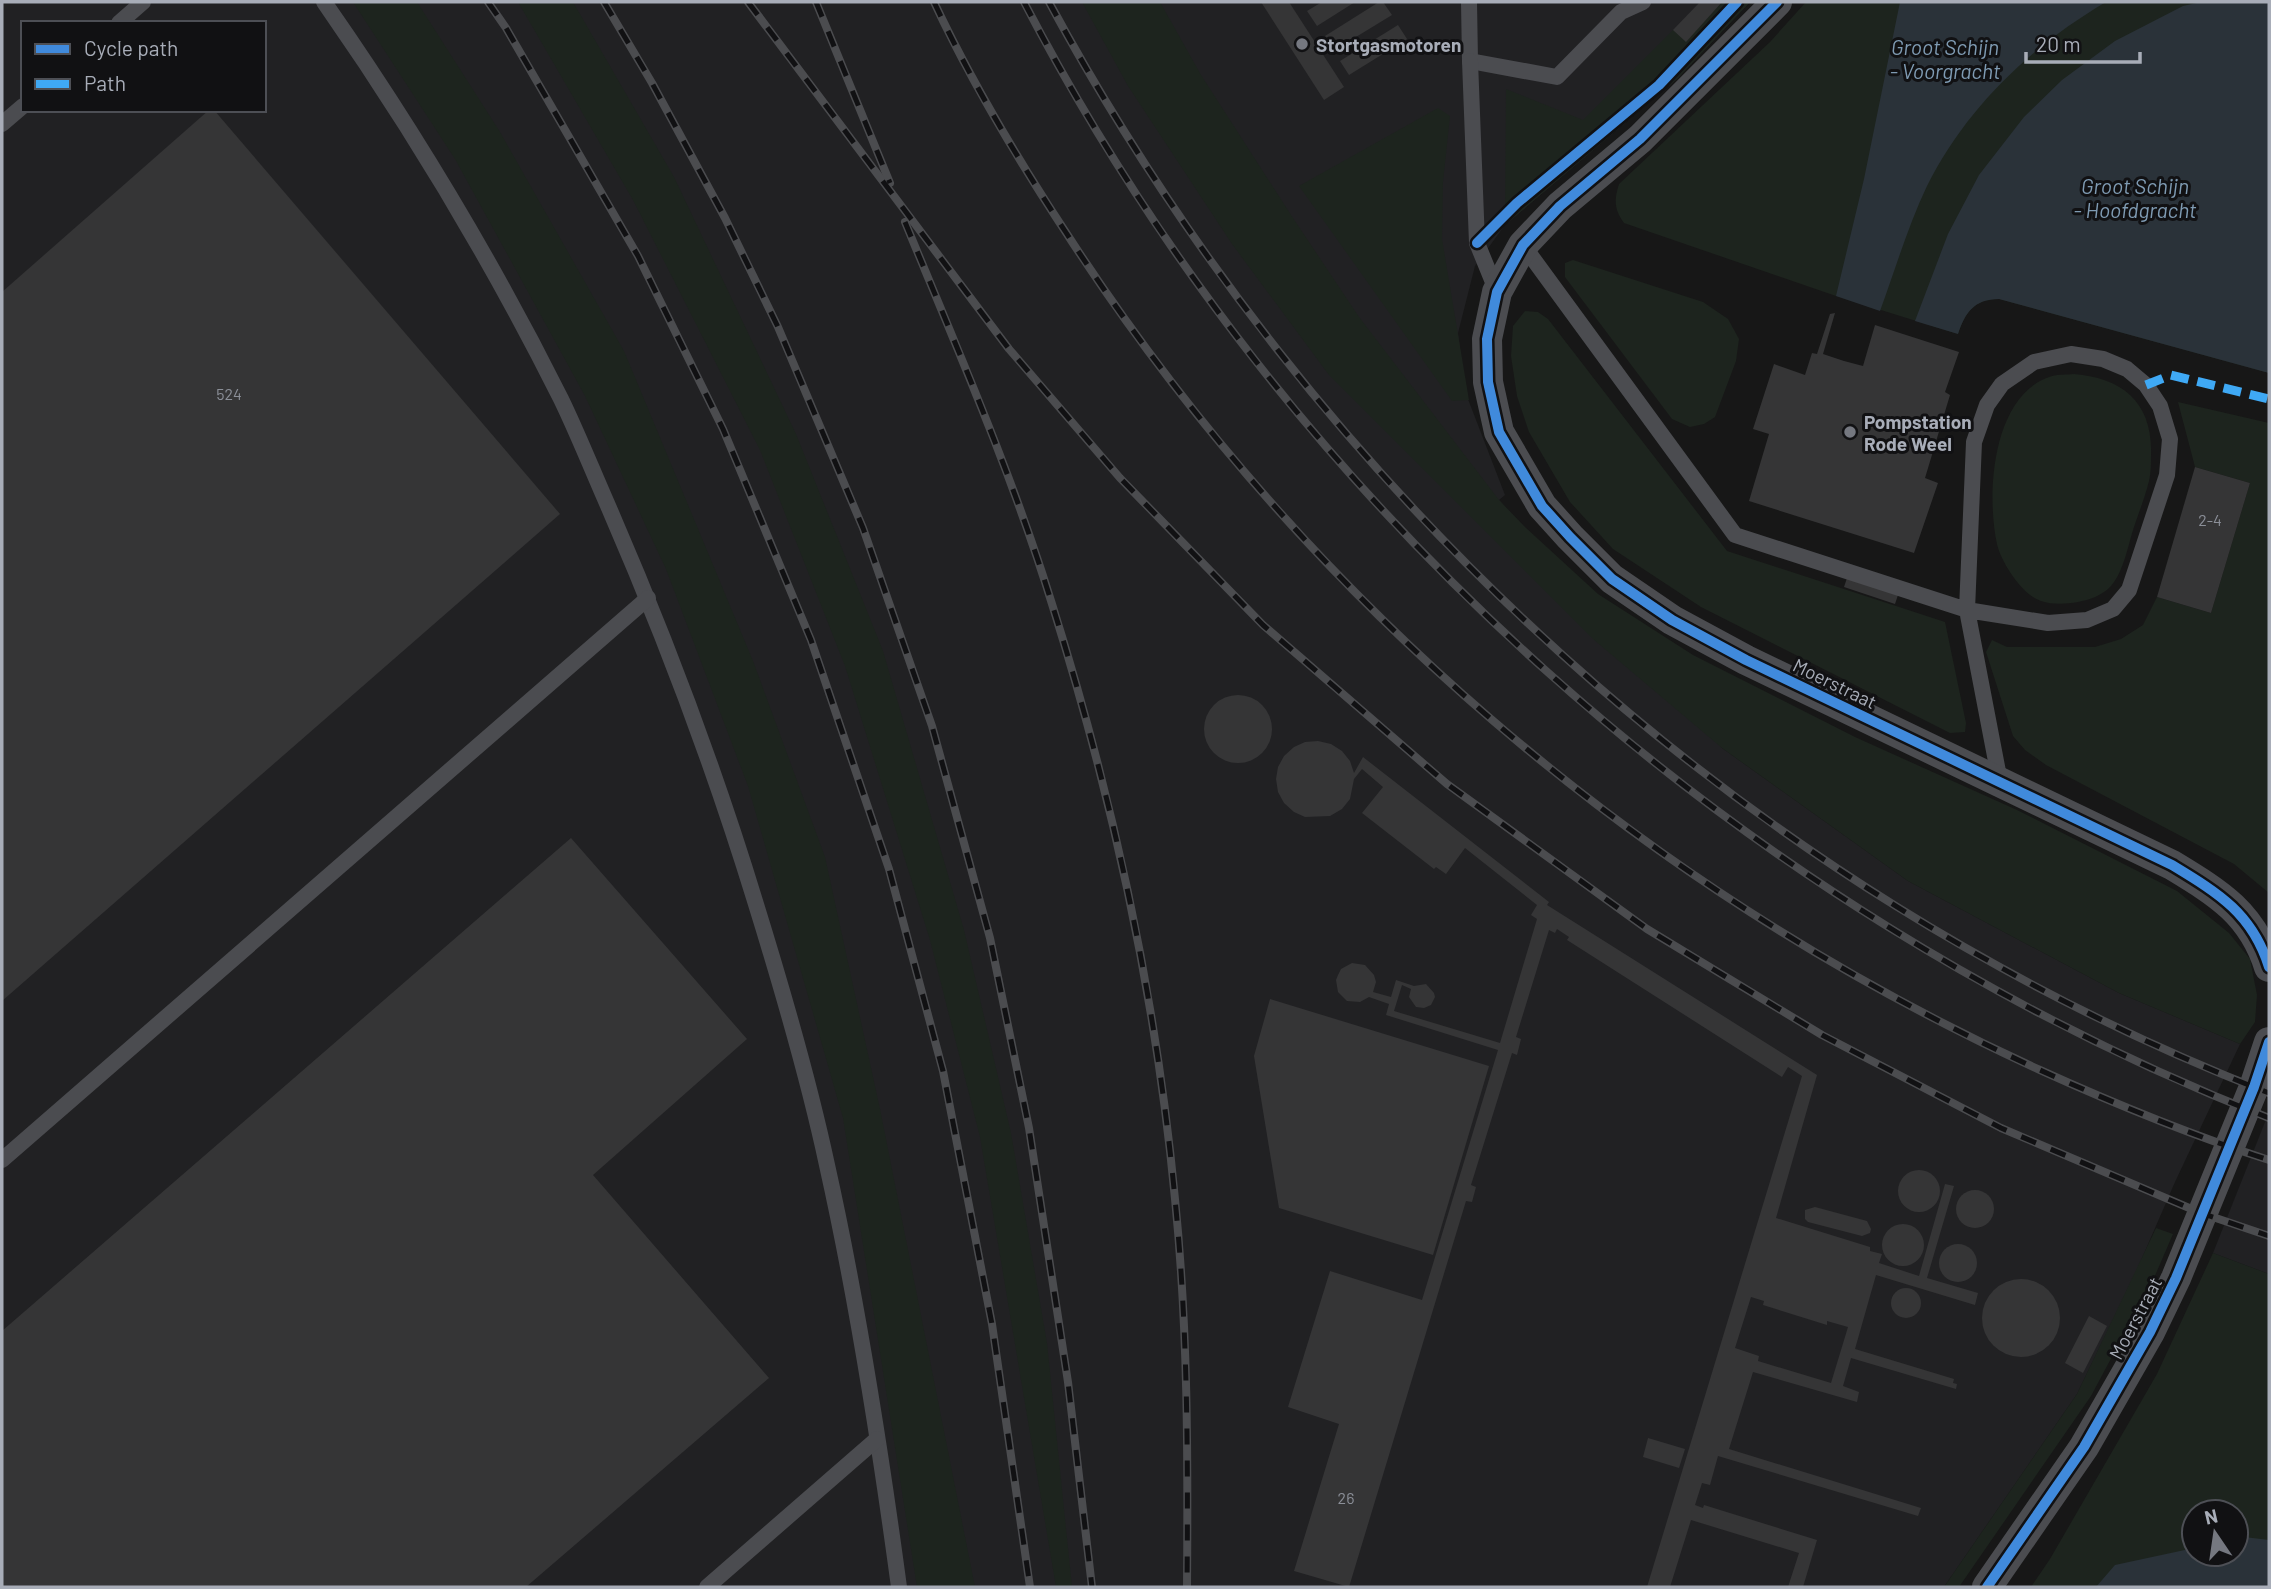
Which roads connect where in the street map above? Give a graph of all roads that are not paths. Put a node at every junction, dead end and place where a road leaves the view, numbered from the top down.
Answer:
1 (143, 2) edge
2 (324, 2) edge
3 (1469, 2) edge
4 (1643, 2) edge
5 (1777, 2) edge
6 (121, 21) edge
7 (1469, 61) junction
8 (21, 108) edge
9 (2, 124) edge
10 (1523, 244) junction
11 (1497, 292) junction
12 (648, 598) junction
13 (1967, 610) junction
14 (2000, 782) junction
15 (2269, 967) edge
16 (2269, 1042) edge
17 (2, 1160) edge
18 (877, 1439) junction
19 (707, 1587) edge
20 (899, 1587) edge
21 (1987, 1587) edge

1 - 6 lane
2 - 12 lane
3 - 7 lane
4 - 7 lane
5 - 10 street, Moerstraat
7 - 11 lane
8 - 9 lane
10 - 11 street, Moerstraat
10 - 13 lane
11 - 14 street, Moerstraat
12 - 17 lane
12 - 18 lane
13 - 13 lane
13 - 14 lane
14 - 15 street, Moerstraat
16 - 21 street, Moerstraat
18 - 19 lane
18 - 20 lane

